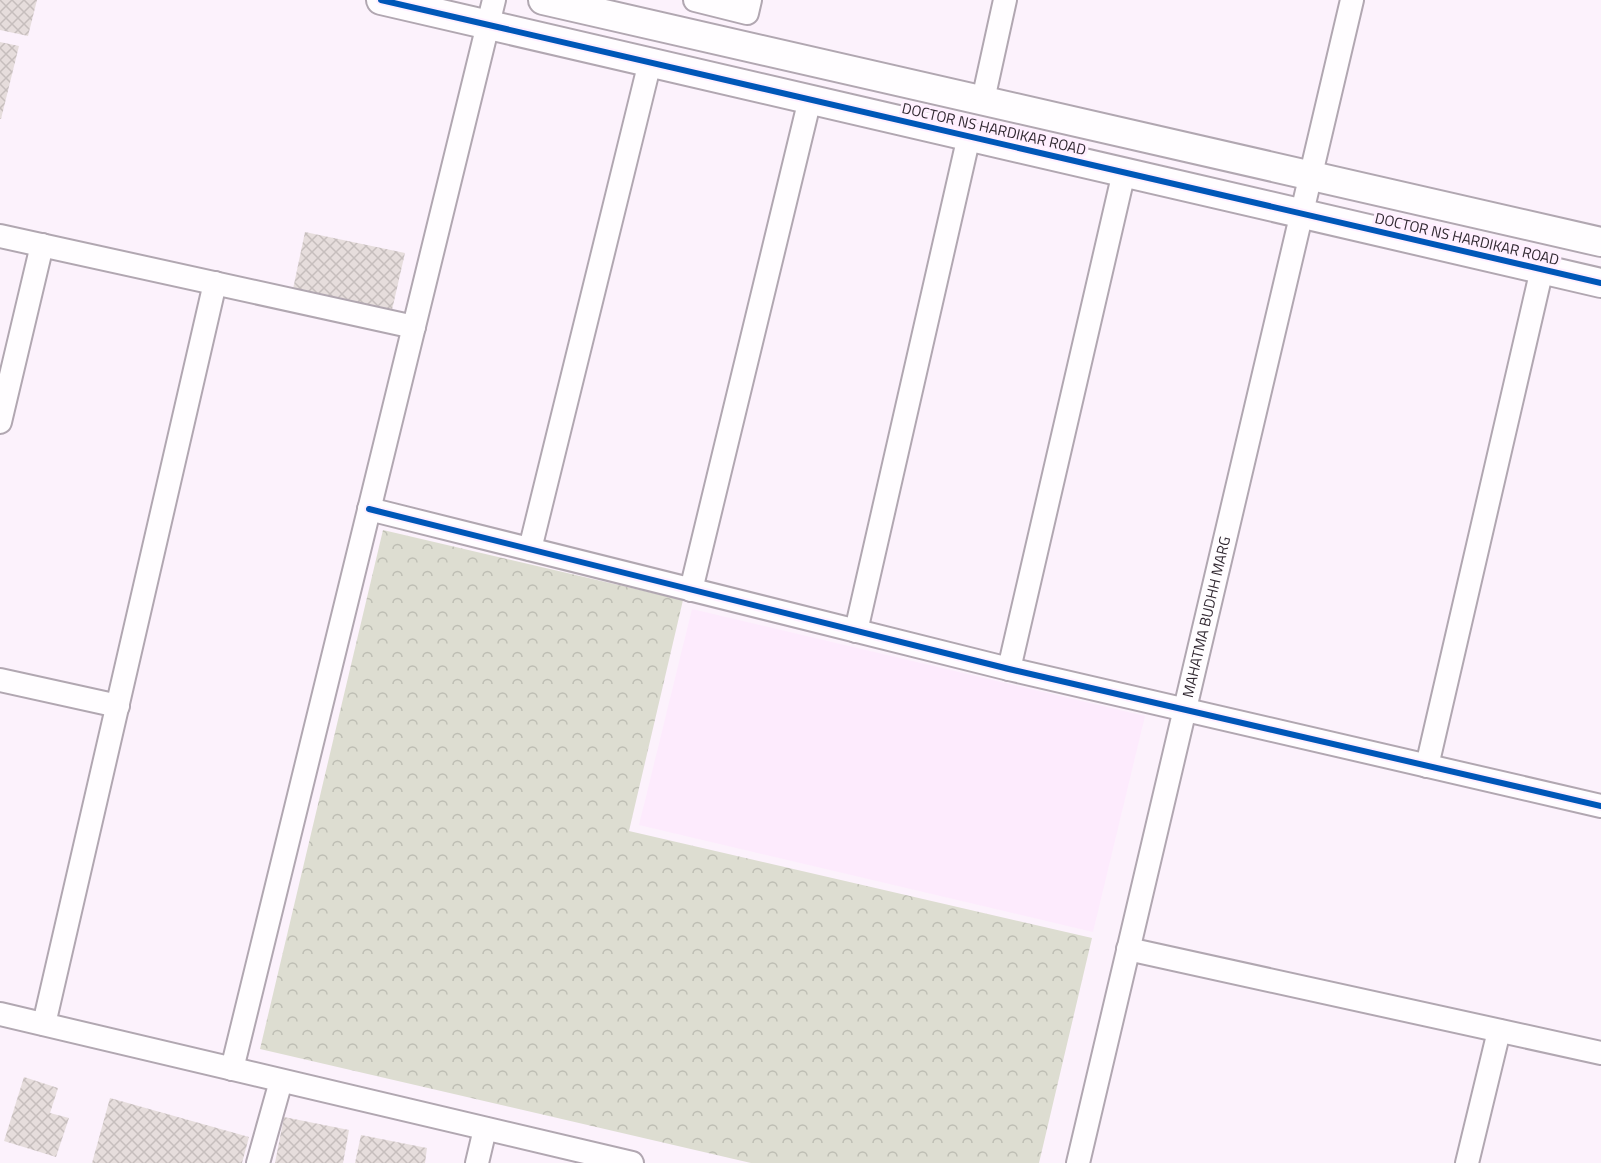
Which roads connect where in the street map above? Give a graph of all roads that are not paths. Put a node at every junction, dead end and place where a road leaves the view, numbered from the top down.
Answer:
1 (381, 0) edge
2 (543, 0) edge
3 (695, 0) edge
4 (750, 0) edge
5 (1005, 0) edge
6 (1352, 0) edge
7 (491, 12) edge
8 (650, 62) junction
9 (810, 99) junction
10 (983, 100) junction
11 (969, 136) junction
12 (1124, 172) junction
13 (1310, 175) junction
14 (1301, 213) junction
15 (0, 236) edge
16 (1601, 242) edge
17 (42, 246) junction
18 (1542, 269) junction
19 (215, 283) junction
20 (1601, 283) edge
21 (414, 327) junction
22 (0, 422) edge
23 (369, 509) junction
24 (530, 549) junction
25 (691, 590) junction
26 (856, 631) junction
27 (1009, 669) junction
28 (0, 680) edge
29 (118, 706) junction
30 (1184, 710) junction
31 (1427, 766) junction
32 (1601, 806) edge
33 (1128, 949) junction
34 (0, 1014) edge
35 (44, 1024) junction
36 (1499, 1031) junction
37 (1601, 1053) edge
38 (232, 1069) junction
39 (281, 1081) junction
40 (485, 1129) junction
41 (258, 1163) edge
42 (477, 1163) edge
43 (632, 1163) edge
44 (1078, 1163) edge
45 (1467, 1163) edge

1 - 7 street, DOCTOR NS HARDIKAR ROAD
2 - 10 street, DOCTOR NS HARDIKAR ROAD
3 - 4 street
5 - 10 street
6 - 13 street, MAHATMA BUDHH MARG
7 - 8 street, DOCTOR NS HARDIKAR ROAD
7 - 21 street
8 - 9 street, DOCTOR NS HARDIKAR ROAD
8 - 24 street
9 - 11 street, DOCTOR NS HARDIKAR ROAD
9 - 25 street
10 - 13 street, DOCTOR NS HARDIKAR ROAD
11 - 12 street, DOCTOR NS HARDIKAR ROAD
11 - 26 street
12 - 14 street, DOCTOR NS HARDIKAR ROAD
12 - 27 street
13 - 14 street, MAHATMA BUDHH MARG
13 - 16 street, DOCTOR NS HARDIKAR ROAD
14 - 18 street, DOCTOR NS HARDIKAR ROAD
14 - 30 street, MAHATMA BUDHH MARG
15 - 17 street
17 - 19 street
17 - 22 street
18 - 20 street, DOCTOR NS HARDIKAR ROAD
18 - 31 street
19 - 21 street
19 - 29 street
21 - 23 street
23 - 24 street
23 - 38 street
24 - 25 street
25 - 26 street
26 - 27 street
27 - 30 street
28 - 29 street
29 - 35 street
30 - 31 street
30 - 33 street, MAHATMA BUDHH MARG
31 - 32 street
33 - 36 street
33 - 44 street, MAHATMA BUDHH MARG
34 - 35 street
35 - 38 street
36 - 37 street
36 - 45 street
38 - 39 street
39 - 40 street
39 - 41 street
40 - 42 street
40 - 43 street

